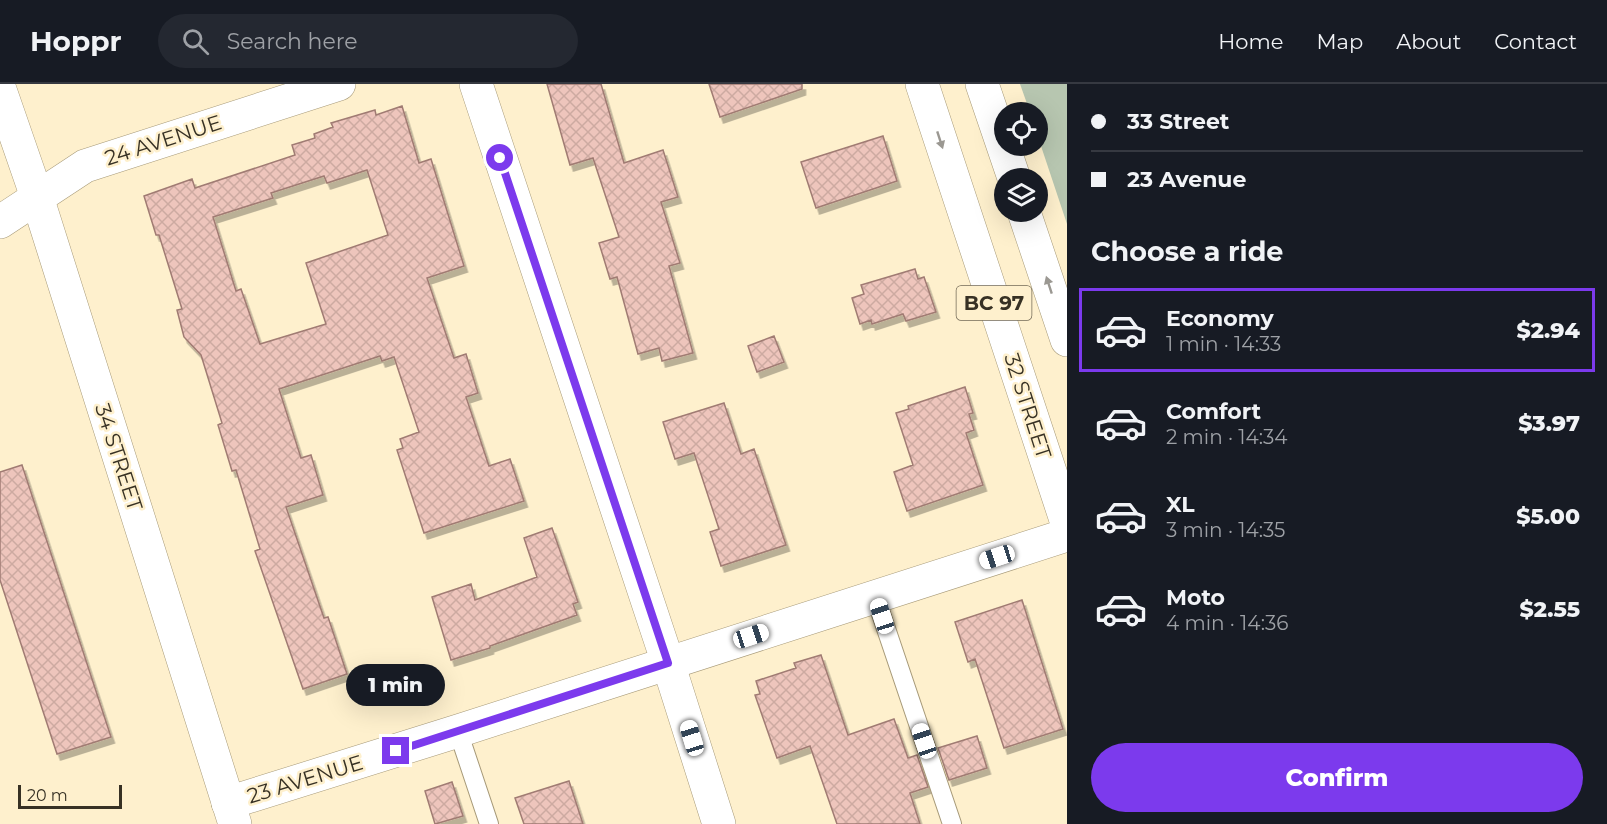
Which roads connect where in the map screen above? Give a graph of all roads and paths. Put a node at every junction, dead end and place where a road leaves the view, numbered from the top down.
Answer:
1 (339, 84) edge
2 (476, 84) edge
3 (922, 84) edge
4 (982, 84) edge
5 (0, 90) edge
6 (1011, 168) edge
7 (38, 198) junction
8 (0, 222) edge
9 (1027, 222) edge
10 (1067, 340) edge
11 (1067, 523) edge
12 (1067, 535) edge
13 (876, 596) junction
14 (668, 663) junction
15 (458, 731) junction
16 (232, 813) edge
17 (489, 824) edge
18 (719, 824) edge
19 (952, 824) edge

1 - 7 main road, 24 AVENUE
2 - 14 main road
3 -> 11 main road, 32 STREET / BC 97
4 - 6 main road
5 - 7 main road, 34 STREET
7 - 8 main road, 24 AVENUE
7 - 16 main road, 34 STREET
10 -> 9 main road, BC 97
12 - 13 main road, 23 AVENUE
13 - 14 main road, 23 AVENUE
13 - 19 lane
14 - 15 main road, 23 AVENUE
14 - 18 main road
15 - 16 main road, 23 AVENUE
15 - 17 lane

